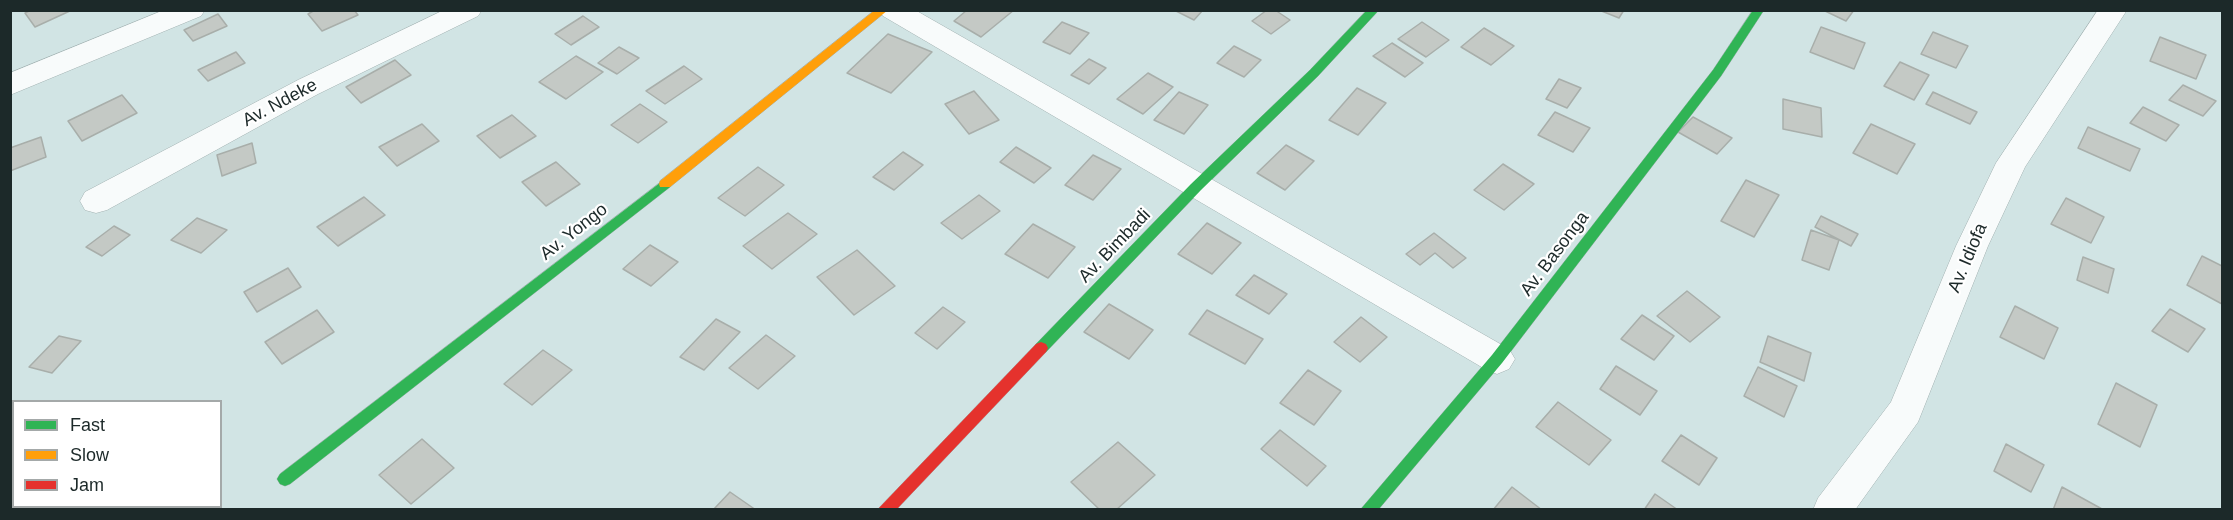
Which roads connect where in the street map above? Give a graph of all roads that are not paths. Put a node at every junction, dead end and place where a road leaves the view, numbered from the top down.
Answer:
1 (191, 10) edge
2 (468, 10) edge
3 (883, 10) edge
4 (893, 10) edge
5 (1374, 10) edge
6 (1759, 10) edge
7 (2113, 10) edge
8 (10, 85) edge
9 (1196, 187) junction
10 (96, 201) dead end
11 (1497, 359) junction
12 (285, 479) dead end
13 (885, 510) edge
14 (1368, 510) edge
15 (1832, 510) edge

1 - 8 street
2 - 10 street, Av. Ndeke
3 - 12 street, Av. Yongo
4 - 9 street
5 - 9 street, Av. Bimbadi
6 - 11 street, Av. Basonga
7 - 15 street, Av. Idiofa
9 - 11 street
9 - 13 street, Av. Bimbadi
11 - 14 street, Av. Basonga

